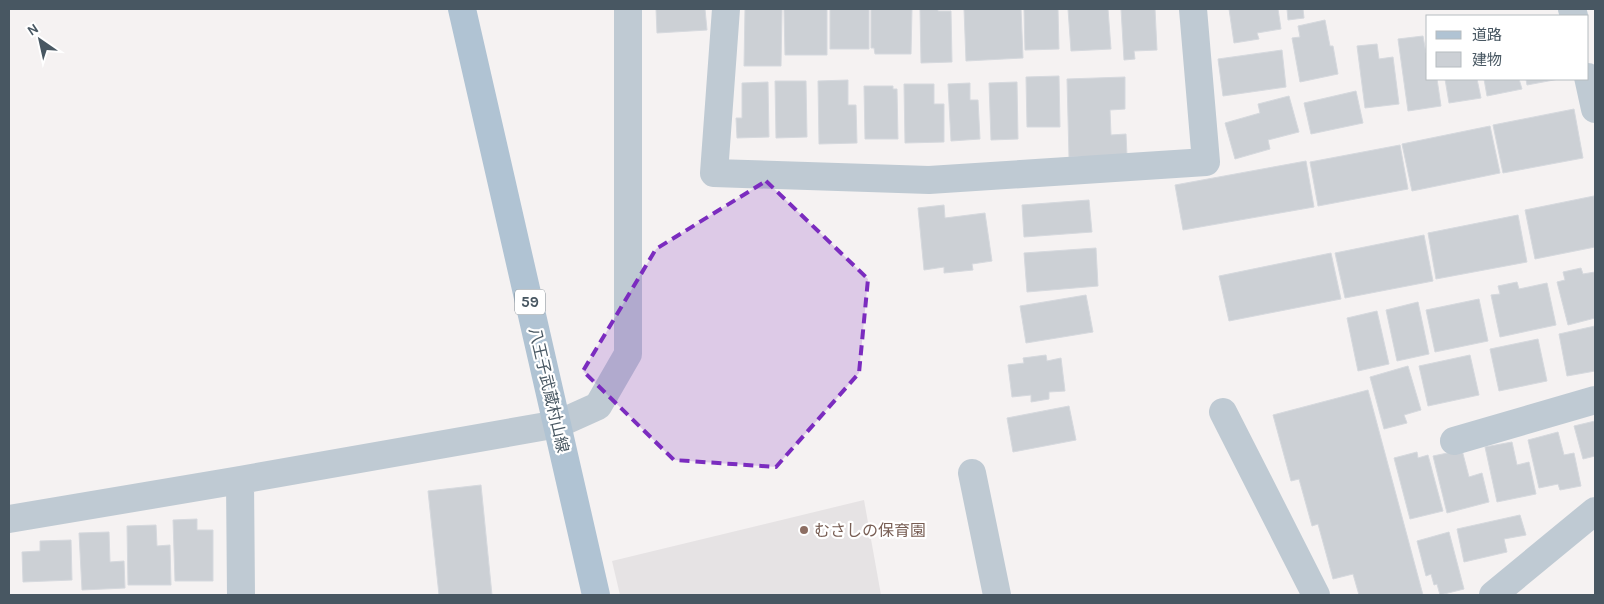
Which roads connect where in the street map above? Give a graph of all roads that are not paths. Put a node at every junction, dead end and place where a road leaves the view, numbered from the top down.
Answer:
1 (462, 9) edge
2 (628, 9) edge
3 (726, 9) edge
4 (1193, 9) edge
5 (1589, 80) edge
6 (1595, 108) edge
7 (1595, 400) edge
8 (1223, 412) dead end
9 (558, 424) junction
10 (1454, 441) dead end
11 (972, 474) dead end
12 (240, 480) junction
13 (1595, 511) edge
14 (9, 519) edge
15 (241, 595) edge
16 (596, 595) edge
17 (997, 595) edge
18 (1316, 595) edge
19 (1493, 595) edge

1 - 9 main road, 八王子武蔵村山線 / 59
2 - 9 street
3 - 4 street
5 - 6 street
7 - 10 street
8 - 18 street
9 - 12 street
9 - 16 main road, 八王子武蔵村山線 / 59
11 - 17 street
12 - 14 street
12 - 15 street
13 - 19 street

